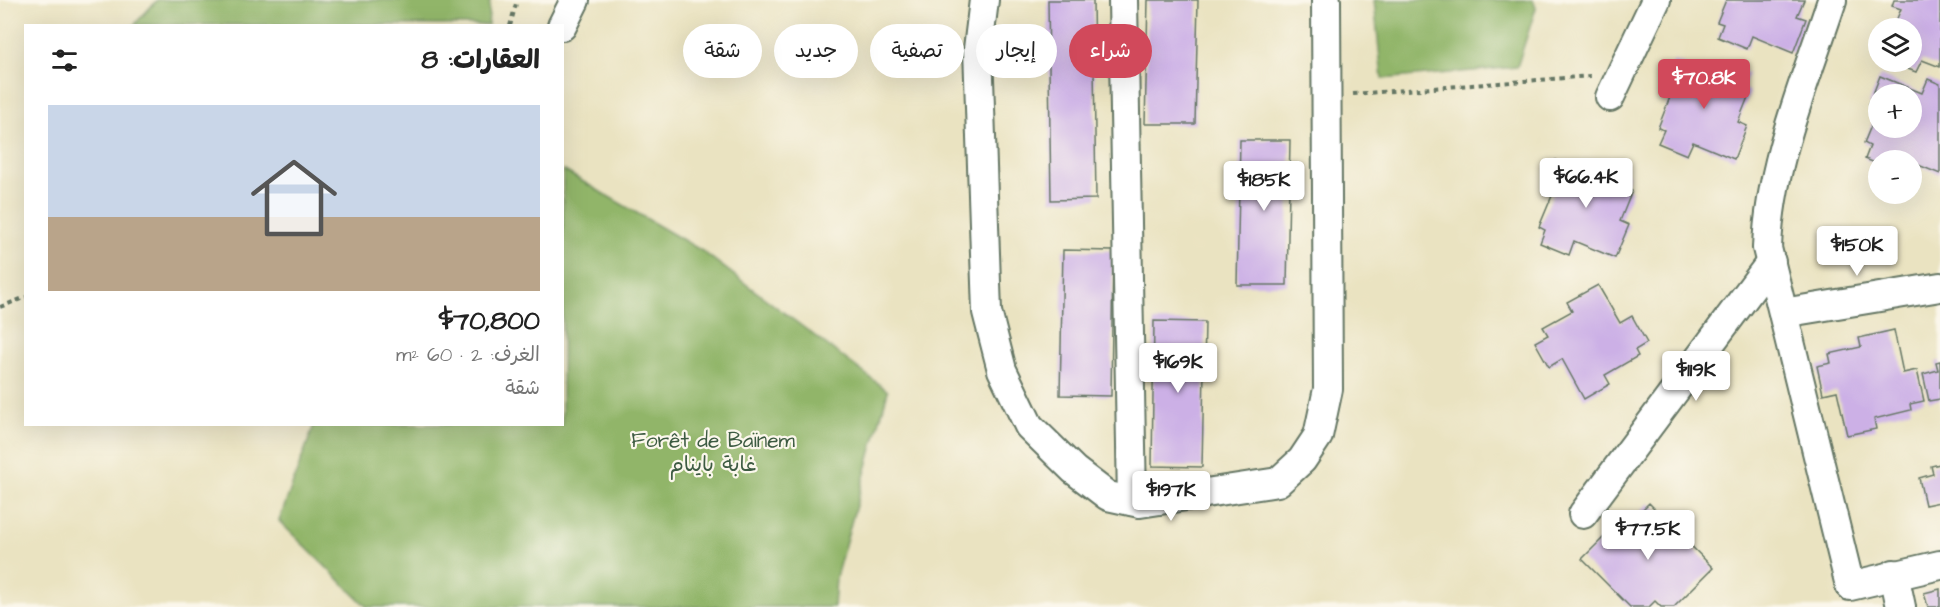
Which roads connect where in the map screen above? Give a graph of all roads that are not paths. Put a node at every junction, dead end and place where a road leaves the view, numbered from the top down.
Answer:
1 (575, 0) edge
2 (984, 0) edge
3 (1123, 0) edge
4 (1326, 0) edge
5 (1656, 0) edge
6 (1832, 0) edge
7 (563, 24) edge
8 (1616, 86) road end
9 (1771, 262) junction
10 (1940, 286) edge
11 (1783, 313) junction
12 (1132, 501) junction
13 (1583, 514) dead end
14 (1940, 565) edge
15 (1894, 574) junction
16 (1845, 597) edge
17 (1901, 607) edge

1 - 7 street
2 - 12 street
3 - 12 street
4 - 12 street
5 - 8 street
6 - 9 street
9 - 11 street
9 - 13 street
10 - 11 street
11 - 16 street
14 - 15 street
15 - 16 street
15 - 17 street

